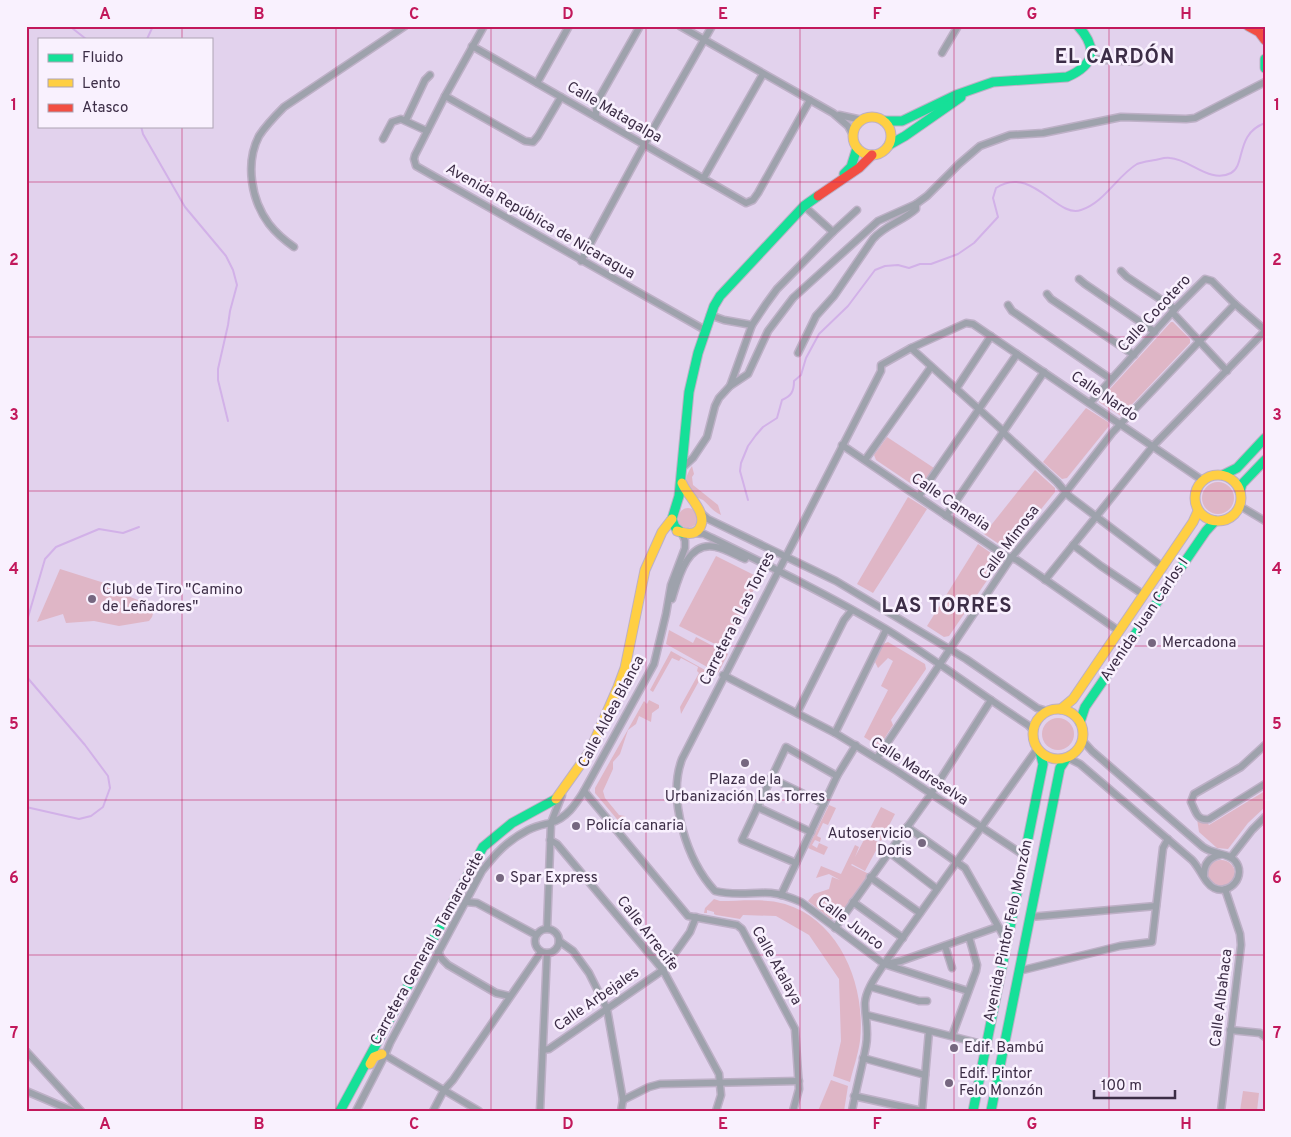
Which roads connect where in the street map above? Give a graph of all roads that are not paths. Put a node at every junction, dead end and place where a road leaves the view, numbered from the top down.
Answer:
1 (405, 26) edge
2 (484, 26) edge
3 (569, 26) edge
4 (640, 26) edge
5 (680, 26) edge
6 (712, 26) edge
7 (958, 26) edge
8 (1078, 26) edge
9 (1248, 26) edge
10 (705, 40) junction
11 (1265, 40) edge
12 (472, 46) junction
13 (942, 53) dead end
14 (1090, 59) junction
15 (1265, 59) edge
16 (1139, 62) dead end
17 (1265, 68) edge
18 (763, 74) junction
19 (430, 75) dead end
20 (1265, 82) edge
21 (537, 83) junction
22 (968, 91) junction
23 (445, 96) junction
24 (561, 97) junction
25 (810, 100) junction
26 (833, 113) junction
27 (596, 117) junction
28 (406, 120) junction
29 (862, 120) junction
30 (884, 121) junction
31 (427, 131) junction
32 (853, 135) junction
33 (383, 139) dead end
34 (644, 145) junction
35 (889, 145) junction
36 (858, 148) junction
37 (872, 155) junction
38 (703, 179) junction
39 (839, 180) junction
40 (916, 204) junction
41 (804, 206) junction
42 (857, 210) dead end
43 (833, 232) junction
44 (294, 247) dead end
45 (582, 260) junction
46 (1121, 271) dead end
47 (1079, 279) dead end
48 (1047, 294) dead end
49 (1235, 304) junction
50 (1008, 305) dead end
51 (1173, 311) junction
52 (710, 315) junction
53 (752, 325) junction
54 (705, 330) junction
55 (1265, 331) edge
56 (1155, 332) junction
57 (991, 336) junction
58 (1198, 342) junction
59 (911, 348) junction
60 (798, 353) dead end
61 (1017, 354) junction
62 (1134, 355) junction
63 (931, 367) junction
64 (1227, 370) junction
65 (1044, 372) junction
66 (1111, 379) junction
67 (730, 386) junction
68 (956, 389) junction
69 (1090, 403) junction
70 (979, 410) junction
71 (1121, 424) junction
72 (1003, 431) junction
73 (1265, 438) edge
74 (842, 445) junction
75 (1154, 446) junction
76 (865, 460) junction
77 (1265, 460) edge
78 (682, 469) junction
79 (1223, 475) junction
80 (1202, 480) junction
81 (1240, 491) junction
82 (1066, 492) junction
83 (919, 496) junction
84 (695, 505) junction
85 (1240, 506) junction
86 (675, 510) junction
87 (1198, 511) junction
88 (701, 513) junction
89 (946, 516) junction
90 (1096, 516) junction
91 (672, 519) junction
92 (1215, 521) junction
93 (1265, 521) edge
94 (682, 533) junction
95 (694, 533) junction
96 (658, 541) junction
97 (1073, 545) junction
98 (785, 555) junction
99 (1012, 558) junction
100 (759, 562) junction
101 (1162, 567) junction
102 (777, 570) junction
103 (1045, 580) junction
104 (1144, 594) junction
105 (852, 610) junction
106 (666, 614) junction
107 (886, 630) junction
108 (1119, 631) junction
109 (950, 650) junction
110 (940, 664) junction
111 (723, 675) junction
112 (991, 700) junction
113 (1061, 709) junction
114 (1047, 711) junction
115 (797, 713) junction
116 (1080, 722) junction
117 (1033, 730) junction
118 (835, 733) junction
119 (1083, 741) junction
120 (856, 745) junction
121 (1265, 745) edge
122 (1038, 750) junction
123 (877, 758) junction
124 (1067, 758) junction
125 (837, 776) junction
126 (771, 778) junction
127 (1265, 784) edge
128 (565, 787) junction
129 (584, 791) junction
130 (931, 794) junction
131 (824, 804) junction
132 (757, 807) junction
133 (1265, 817) edge
134 (551, 823) junction
135 (907, 827) junction
136 (980, 827) junction
137 (811, 832) junction
138 (1168, 839) junction
139 (550, 840) junction
140 (889, 852) junction
141 (1221, 854) junction
142 (1025, 856) junction
143 (1231, 857) junction
144 (956, 861) junction
145 (796, 863) junction
146 (1204, 875) junction
147 (870, 877) junction
148 (937, 889) junction
149 (1225, 889) junction
150 (715, 891) joint
151 (781, 895) junction
152 (466, 902) junction
153 (853, 902) junction
154 (1156, 906) junction
155 (920, 913) junction
156 (696, 917) junction
157 (1030, 917) junction
158 (994, 919) junction
159 (1012, 921) junction
160 (997, 927) junction
161 (547, 928) junction
162 (835, 928) junction
163 (536, 935) junction
164 (969, 937) junction
165 (903, 938) junction
166 (559, 941) junction
167 (1007, 942) junction
168 (945, 946) junction
169 (438, 952) junction
170 (544, 952) junction
171 (884, 964) junction
172 (952, 968) dead end
173 (663, 970) junction
174 (1019, 971) junction
175 (871, 987) junction
176 (968, 991) junction
177 (510, 996) junction
178 (927, 1001) dead end
179 (607, 1009) junction
180 (867, 1015) junction
181 (1230, 1030) junction
182 (930, 1031) junction
183 (952, 1036) junction
184 (1265, 1037) edge
185 (986, 1045) junction
186 (374, 1049) junction
187 (543, 1050) junction
188 (26, 1051) edge
189 (384, 1054) junction
190 (863, 1058) junction
191 (925, 1075) junction
192 (798, 1081) junction
193 (720, 1082) junction
194 (355, 1083) junction
195 (444, 1090) junction
196 (26, 1091) edge
197 (854, 1096) junction
198 (623, 1100) junction
199 (73, 1111) edge
200 (82, 1111) edge
201 (340, 1111) edge
202 (356, 1111) edge
203 (433, 1111) edge
204 (479, 1111) edge
205 (540, 1111) edge
206 (620, 1111) edge
207 (716, 1111) edge
208 (793, 1111) edge
209 (852, 1111) edge
210 (922, 1111) edge
211 (973, 1111) edge
212 (991, 1111) edge
213 (1221, 1111) edge

1 - 44 street
2 - 12 street
3 - 21 street
4 - 27 street
5 - 10 street
6 - 10 street
7 - 13 street
8 - 14 street
9 - 11 street
10 - 18 street
10 - 34 street
12 - 21 street, Calle Matagalpa
12 - 23 street
14 - 16 street
14 - 22 street
15 - 17 street
18 - 25 street
18 - 38 street
19 - 28 street
20 - 40 street
21 - 24 street, Calle Matagalpa
22 - 30 street
22 - 35 street
23 - 24 street
23 - 31 street
24 - 27 street, Calle Matagalpa
25 - 26 street
25 - 38 street, Calle Matagalpa
26 - 29 street
26 - 32 street
27 - 34 street, Calle Matagalpa
28 - 31 street
28 - 33 street
29 - 30 street
29 - 32 street
30 - 35 street
31 - 45 street, Avenida República de Nicaragua
32 - 36 street
34 - 38 street, Calle Matagalpa
34 - 45 street
35 - 37 street
36 - 37 street
36 - 39 street
37 - 39 street
39 - 41 street
40 - 60 street
40 - 67 street
41 - 43 street
41 - 52 street
42 - 43 street
43 - 53 street
45 - 54 street, Avenida República de Nicaragua
46 - 51 street
47 - 56 street
48 - 62 street
49 - 51 street, Calle Cocotero
49 - 55 street, Calle Cocotero
49 - 58 street, Calle Mimosa
50 - 66 street
51 - 56 street, Calle Cocotero
51 - 58 street
52 - 53 street
52 - 54 street
53 - 67 street
54 - 78 street
55 - 64 street
56 - 62 street, Calle Cocotero
57 - 59 street, Calle Nardo
57 - 61 street, Calle Nardo
57 - 68 street
58 - 64 street
58 - 71 street, Calle Mimosa
59 - 63 street
59 - 74 street, Carretera a Las Torres
61 - 65 street, Calle Nardo
61 - 70 street
62 - 66 street, Calle Cocotero
63 - 68 street
63 - 76 street
64 - 75 street
65 - 69 street, Calle Nardo
65 - 72 street
66 - 69 street, Calle Cocotero
67 - 78 street
68 - 70 street
69 - 71 street, Calle Nardo
70 - 72 street
70 - 83 street
71 - 75 street, Calle Nardo
71 - 82 street, Calle Mimosa
72 - 82 street
72 - 89 street
73 - 79 street
74 - 76 street, Calle Camelia
74 - 98 street, Carretera a Las Torres
75 - 80 street, Calle Nardo
75 - 90 street
76 - 83 street, Calle Camelia
77 - 81 street
78 - 84 street
78 - 86 street
79 - 80 street
79 - 81 street
80 - 87 street
81 - 85 street
82 - 90 street
82 - 99 street, Calle Mimosa
83 - 89 street, Calle Camelia
84 - 86 street
84 - 88 street
85 - 92 street
85 - 93 street
86 - 91 street
87 - 92 street
87 - 101 street, Avenida Juan Carlos I
88 - 95 street
88 - 98 street
89 - 99 street, Calle Camelia
90 - 97 street
90 - 101 street
91 - 94 street
91 - 96 street, Carretera General a Tamaraceite
92 - 116 street, Avenida Juan Carlos I
94 - 95 street
94 - 96 street
94 - 106 street, Calle Aldea Blanca
95 - 100 street
96 - 128 street, Carretera General a Tamaraceite
97 - 103 street
97 - 104 street
98 - 102 street, Carretera a Las Torres
98 - 109 street
99 - 103 street, Calle Camelia
99 - 109 street, Calle Mimosa
100 - 102 street
100 - 106 street, Calle Aldea Blanca
101 - 104 street, Avenida Juan Carlos I
102 - 105 street
102 - 111 street, Carretera a Las Torres
103 - 108 street, Calle Camelia
104 - 108 street, Avenida Juan Carlos I
105 - 107 street
105 - 115 street
106 - 129 street, Calle Aldea Blanca
107 - 110 street
107 - 118 street
108 - 113 street, Avenida Juan Carlos I
109 - 110 street, Calle Mimosa
109 - 114 street
110 - 112 street
110 - 123 street, Calle Mimosa
111 - 115 street, Calle Madreselva
111 - 150 street, Carretera a Las Torres
112 - 117 street
112 - 130 street
113 - 114 street
113 - 116 street
114 - 117 street
115 - 118 street, Calle Madreselva
116 - 119 street
117 - 122 street
118 - 120 street, Calle Madreselva
119 - 124 street
119 - 141 street
120 - 123 street, Calle Madreselva
120 - 125 street
121 - 127 street
122 - 124 street
122 - 136 street
122 - 142 street, Avenida Pintor Felo Monzón
123 - 130 street, Calle Madreselva
124 - 138 street
124 - 157 street, Avenida Pintor Felo Monzón
125 - 126 street
125 - 131 street
126 - 131 street
126 - 132 street
128 - 134 street
128 - 186 street, Carretera General a Tamaraceite
129 - 134 street, Calle Aldea Blanca
129 - 156 street, Calle Atalaya
130 - 135 street
130 - 136 street, Calle Madreselva
131 - 137 street
132 - 137 street
132 - 145 street
133 - 143 street
134 - 139 street
134 - 152 street, Calle Aldea Blanca
135 - 140 street
135 - 144 street
136 - 142 street, Calle Madreselva
136 - 144 street
137 - 145 street
138 - 146 street
138 - 154 street
139 - 161 street
139 - 173 street, Calle Arrecife
140 - 147 street
140 - 148 street
141 - 143 street
141 - 146 street
142 - 159 street, Avenida Pintor Felo Monzón
143 - 149 street
144 - 148 street
144 - 158 street
145 - 151 street
146 - 149 street
147 - 153 street
147 - 155 street
148 - 155 street
149 - 181 street, Calle Albahaca
150 - 151 street, Calle Junco
151 - 162 street, Calle Junco
152 - 163 street
152 - 169 street, Calle Aldea Blanca
153 - 162 street
153 - 165 street
154 - 157 street
154 - 174 street
155 - 165 street
156 - 173 street, Calle Arbejales
156 - 192 street, Calle Atalaya
157 - 174 street, Avenida Pintor Felo Monzón
158 - 159 street
158 - 160 street
159 - 167 street, Avenida Pintor Felo Monzón
160 - 164 street
160 - 167 street
161 - 163 street
161 - 166 street
162 - 171 street, Calle Junco
163 - 170 street
164 - 168 street
164 - 176 street
165 - 171 street
166 - 170 street
166 - 179 street
167 - 185 street, Avenida Pintor Felo Monzón
168 - 171 street
168 - 172 street
169 - 177 street
169 - 189 street, Calle Aldea Blanca
170 - 177 street
170 - 187 street
171 - 175 street
171 - 176 street, Calle Junco
173 - 179 street, Calle Arbejales
173 - 193 street, Calle Arrecife
174 - 212 street, Avenida Pintor Felo Monzón
175 - 178 street
175 - 180 street
176 - 183 street
177 - 195 street
179 - 187 street, Calle Arbejales
179 - 198 street
180 - 182 street
180 - 190 street
181 - 184 street
181 - 213 street, Calle Albahaca
182 - 183 street
182 - 191 street
183 - 185 street
185 - 211 street, Avenida Pintor Felo Monzón
186 - 189 street
186 - 194 street, Carretera General a Tamaraceite
187 - 205 street
188 - 200 street
189 - 194 street
189 - 195 street
189 - 202 street, Calle Aldea Blanca
190 - 191 street
190 - 197 street
191 - 210 street
192 - 193 street
192 - 208 street, Calle Atalaya
193 - 198 street
193 - 207 street, Calle Arrecife
194 - 201 street, Carretera General a Tamaraceite
195 - 203 street
195 - 204 street
196 - 199 street
197 - 209 street
197 - 210 street
198 - 206 street

